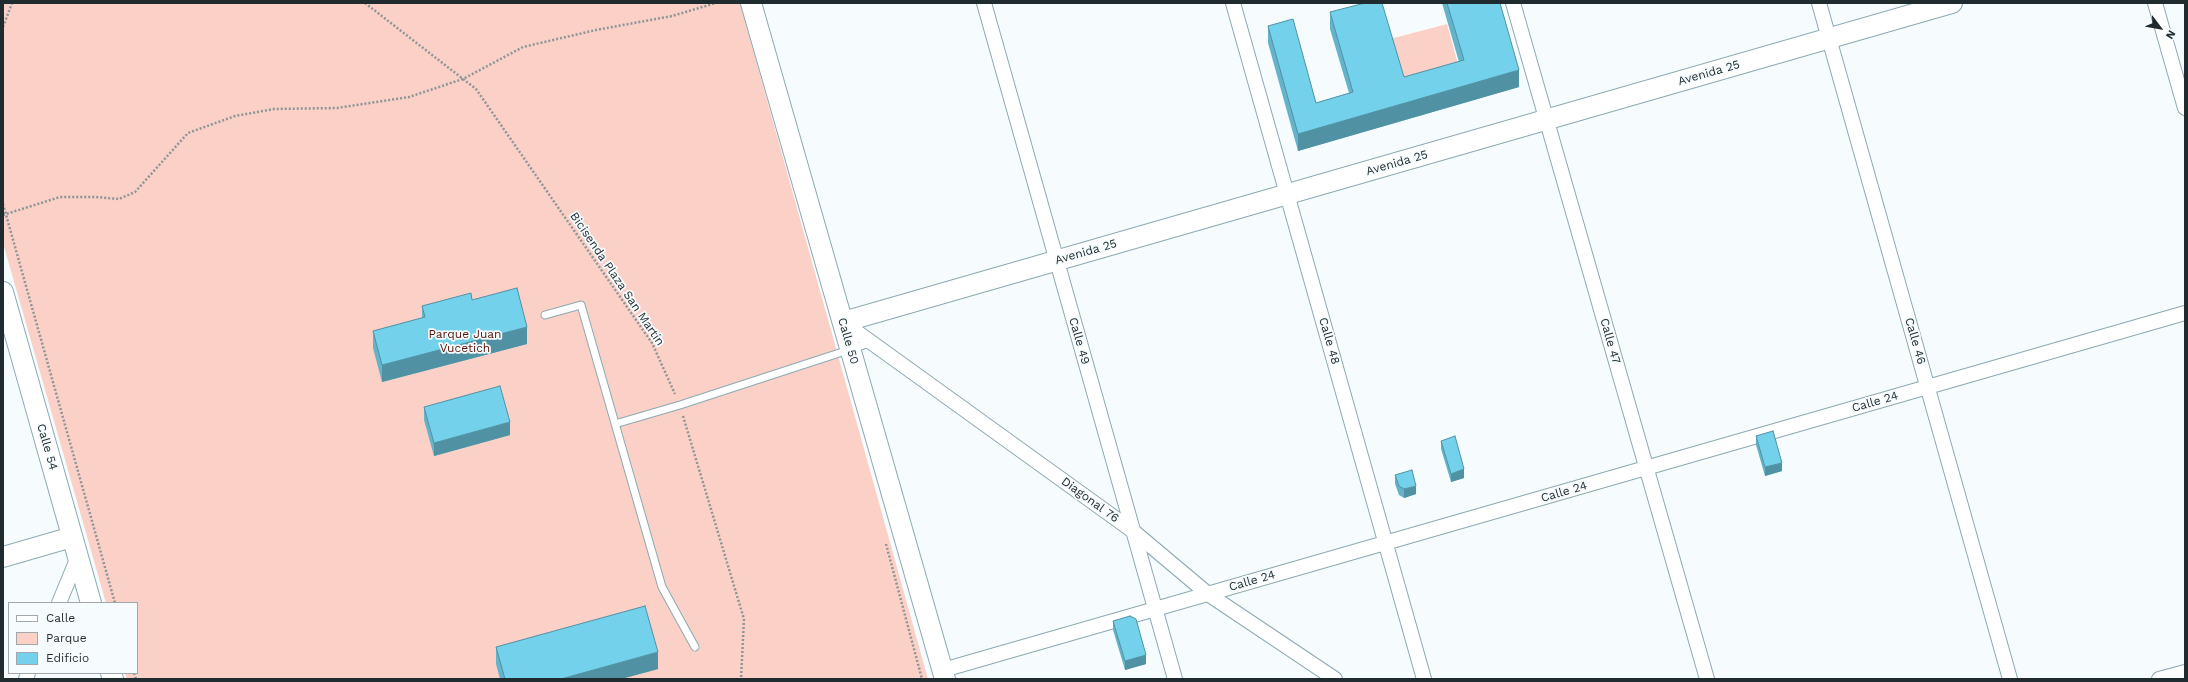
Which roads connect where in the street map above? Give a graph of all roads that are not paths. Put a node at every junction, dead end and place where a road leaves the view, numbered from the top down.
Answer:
1 (751, 3) edge
2 (984, 3) edge
3 (1233, 3) edge
4 (1513, 3) edge
5 (1820, 3) edge
6 (1915, 3) edge
7 (1952, 3) edge
8 (2155, 3) edge
9 (1828, 33) junction
10 (2185, 108) edge
11 (1545, 114) junction
12 (1285, 188) junction
13 (1054, 254) junction
14 (3, 292) edge
15 (2185, 313) edge
16 (545, 315) dead end
17 (841, 316) junction
18 (870, 342) junction
19 (850, 349) junction
20 (1928, 387) junction
21 (615, 424) junction
22 (1646, 468) junction
23 (1133, 530) junction
24 (72, 537) junction
25 (1386, 543) junction
26 (3, 557) edge
27 (78, 557) junction
28 (1208, 594) junction
29 (59, 602) edge
30 (91, 602) edge
31 (1155, 609) junction
32 (695, 647) dead end
33 (2185, 672) edge
34 (944, 675) edge
35 (1175, 679) edge
36 (1335, 679) edge
37 (1424, 679) edge
38 (1706, 679) edge
39 (2010, 679) edge
40 (2159, 679) edge

1 - 17 main road, Calle 50
2 - 13 street, Calle 49
3 - 12 street, Calle 48
4 - 11 street, Calle 47
5 - 9 street, Calle 46
6 - 9 main road, Avenida 25
7 - 9 main road, Avenida 25
8 - 10 street
9 - 11 main road, Avenida 25
9 - 20 street, Calle 46
11 - 12 main road, Avenida 25
11 - 22 street, Calle 47
12 - 13 main road, Avenida 25
12 - 25 street, Calle 48
13 - 17 main road, Avenida 25
13 - 23 street, Calle 49
14 - 24 main road, Calle 54
15 - 20 street, Calle 24
16 - 21 lane
17 - 18 street, Diagonal 76
17 - 19 main road, Calle 50
18 - 19 lane
18 - 23 street, Diagonal 76
19 - 21 lane
19 - 34 main road, Calle 50
20 - 22 street, Calle 24
20 - 39 street, Calle 46
21 - 32 lane
22 - 25 street, Calle 24
22 - 38 street, Calle 47
23 - 28 street, Diagonal 76
23 - 31 street, Calle 49
24 - 26 main road
24 - 27 main road, Calle 54
25 - 28 street, Calle 24
25 - 37 street, Calle 48
27 - 29 street
27 - 30 main road, Calle 54
28 - 31 street, Calle 24
28 - 36 street, Diagonal 76
31 - 34 street, Calle 24
31 - 35 street, Calle 49
33 - 40 street

